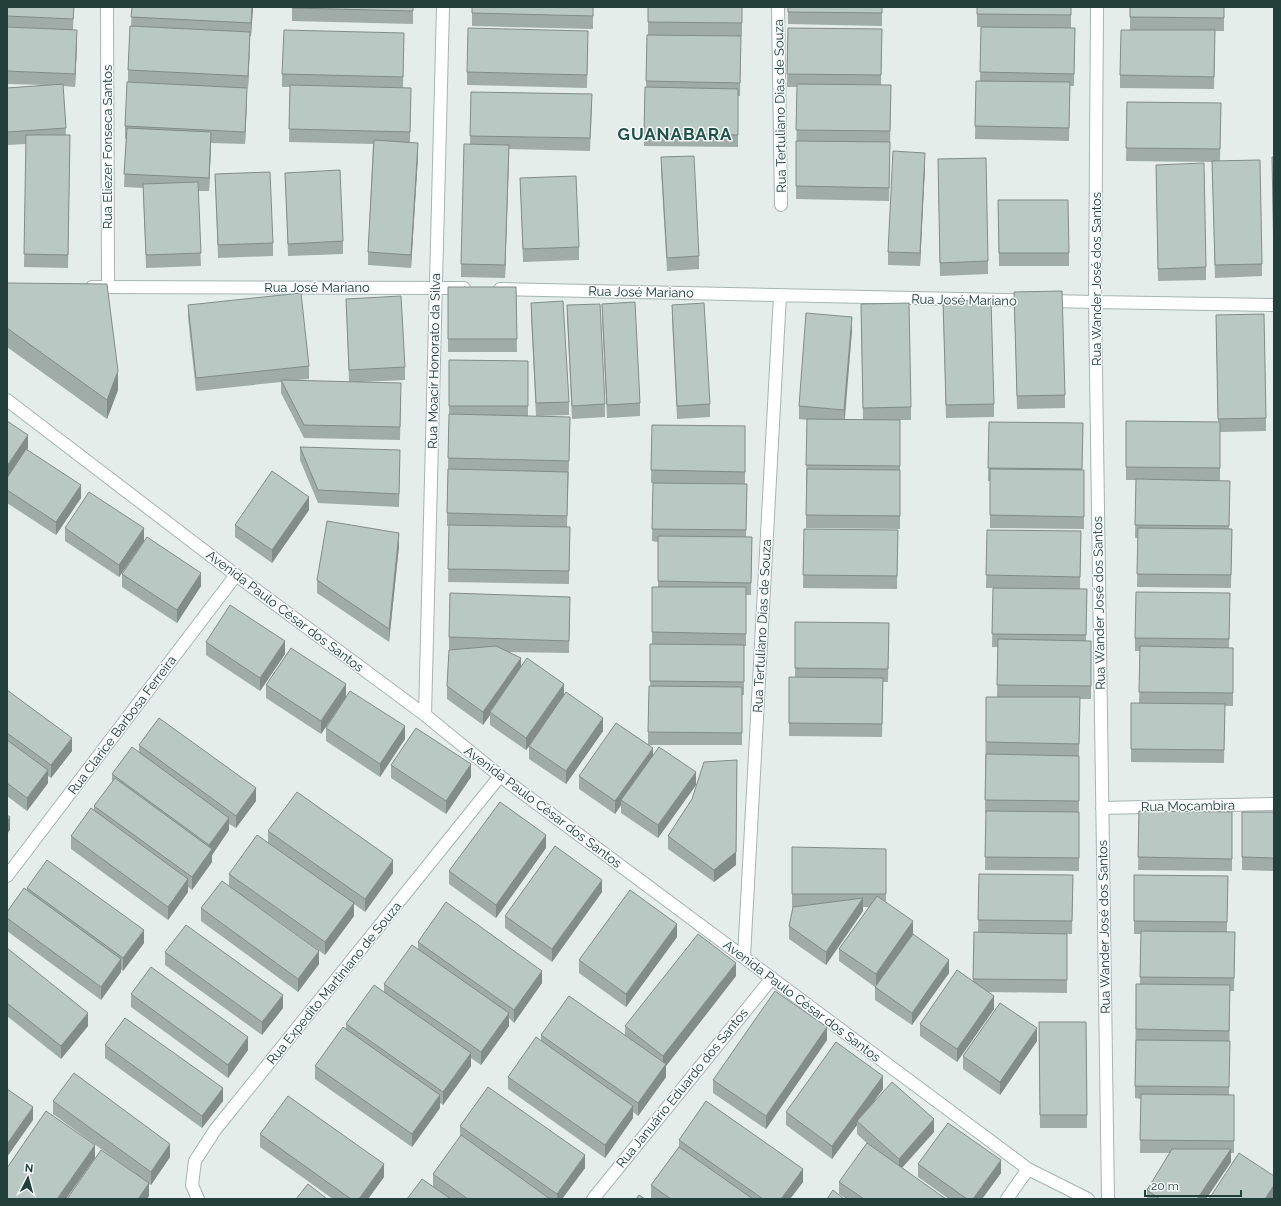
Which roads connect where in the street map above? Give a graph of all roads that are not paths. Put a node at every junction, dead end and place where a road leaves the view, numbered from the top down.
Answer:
1 (107, 7) edge
2 (443, 7) edge
3 (778, 7) edge
4 (1097, 7) edge
5 (781, 205) dead end
6 (108, 286) junction
7 (436, 287) junction
8 (77, 288) edge
9 (475, 288) edge
10 (491, 289) edge
11 (780, 295) junction
12 (1095, 302) junction
13 (1274, 304) edge
14 (7, 400) edge
15 (236, 575) junction
16 (425, 715) junction
17 (500, 776) junction
18 (1274, 804) edge
19 (1102, 808) junction
20 (7, 876) edge
21 (744, 957) junction
22 (772, 978) junction
23 (1028, 1169) junction
24 (198, 1199) edge
25 (593, 1199) edge
26 (1006, 1199) edge
27 (1088, 1199) edge
28 (1108, 1199) edge

1 - 6 street, Rua Eliezer Fonseca Santos
2 - 7 street, Rua Moacir Honorato da Silva
3 - 5 street, Rua Tertuliano Dias de Souza
4 - 12 street, Rua Wander José dos Santos
6 - 7 street, Rua José Mariano
6 - 8 street, Rua José Mariano
7 - 9 street, Rua José Mariano
7 - 16 street, Rua Moacir Honorato da Silva
10 - 11 street, Rua José Mariano
11 - 12 street, Rua José Mariano
11 - 21 street, Rua Tertuliano Dias de Souza
12 - 13 street, Rua José Mariano
12 - 19 street, Rua Wander José dos Santos
14 - 15 street, Avenida Paulo César dos Santos
15 - 16 street, Avenida Paulo César dos Santos
15 - 20 street, Rua Clarice Barbosa Ferreira
16 - 17 street, Avenida Paulo César dos Santos
17 - 21 street, Avenida Paulo César dos Santos
17 - 24 street, Rua Expedito Martiniano de Souza
18 - 19 street, Rua Mocambira
19 - 28 street, Rua Wander José dos Santos
21 - 22 street, Avenida Paulo César dos Santos
22 - 23 street, Avenida Paulo César dos Santos
22 - 25 street, Rua Januário Eduardo dos Santos
23 - 26 street
23 - 27 street, Avenida Paulo César dos Santos

